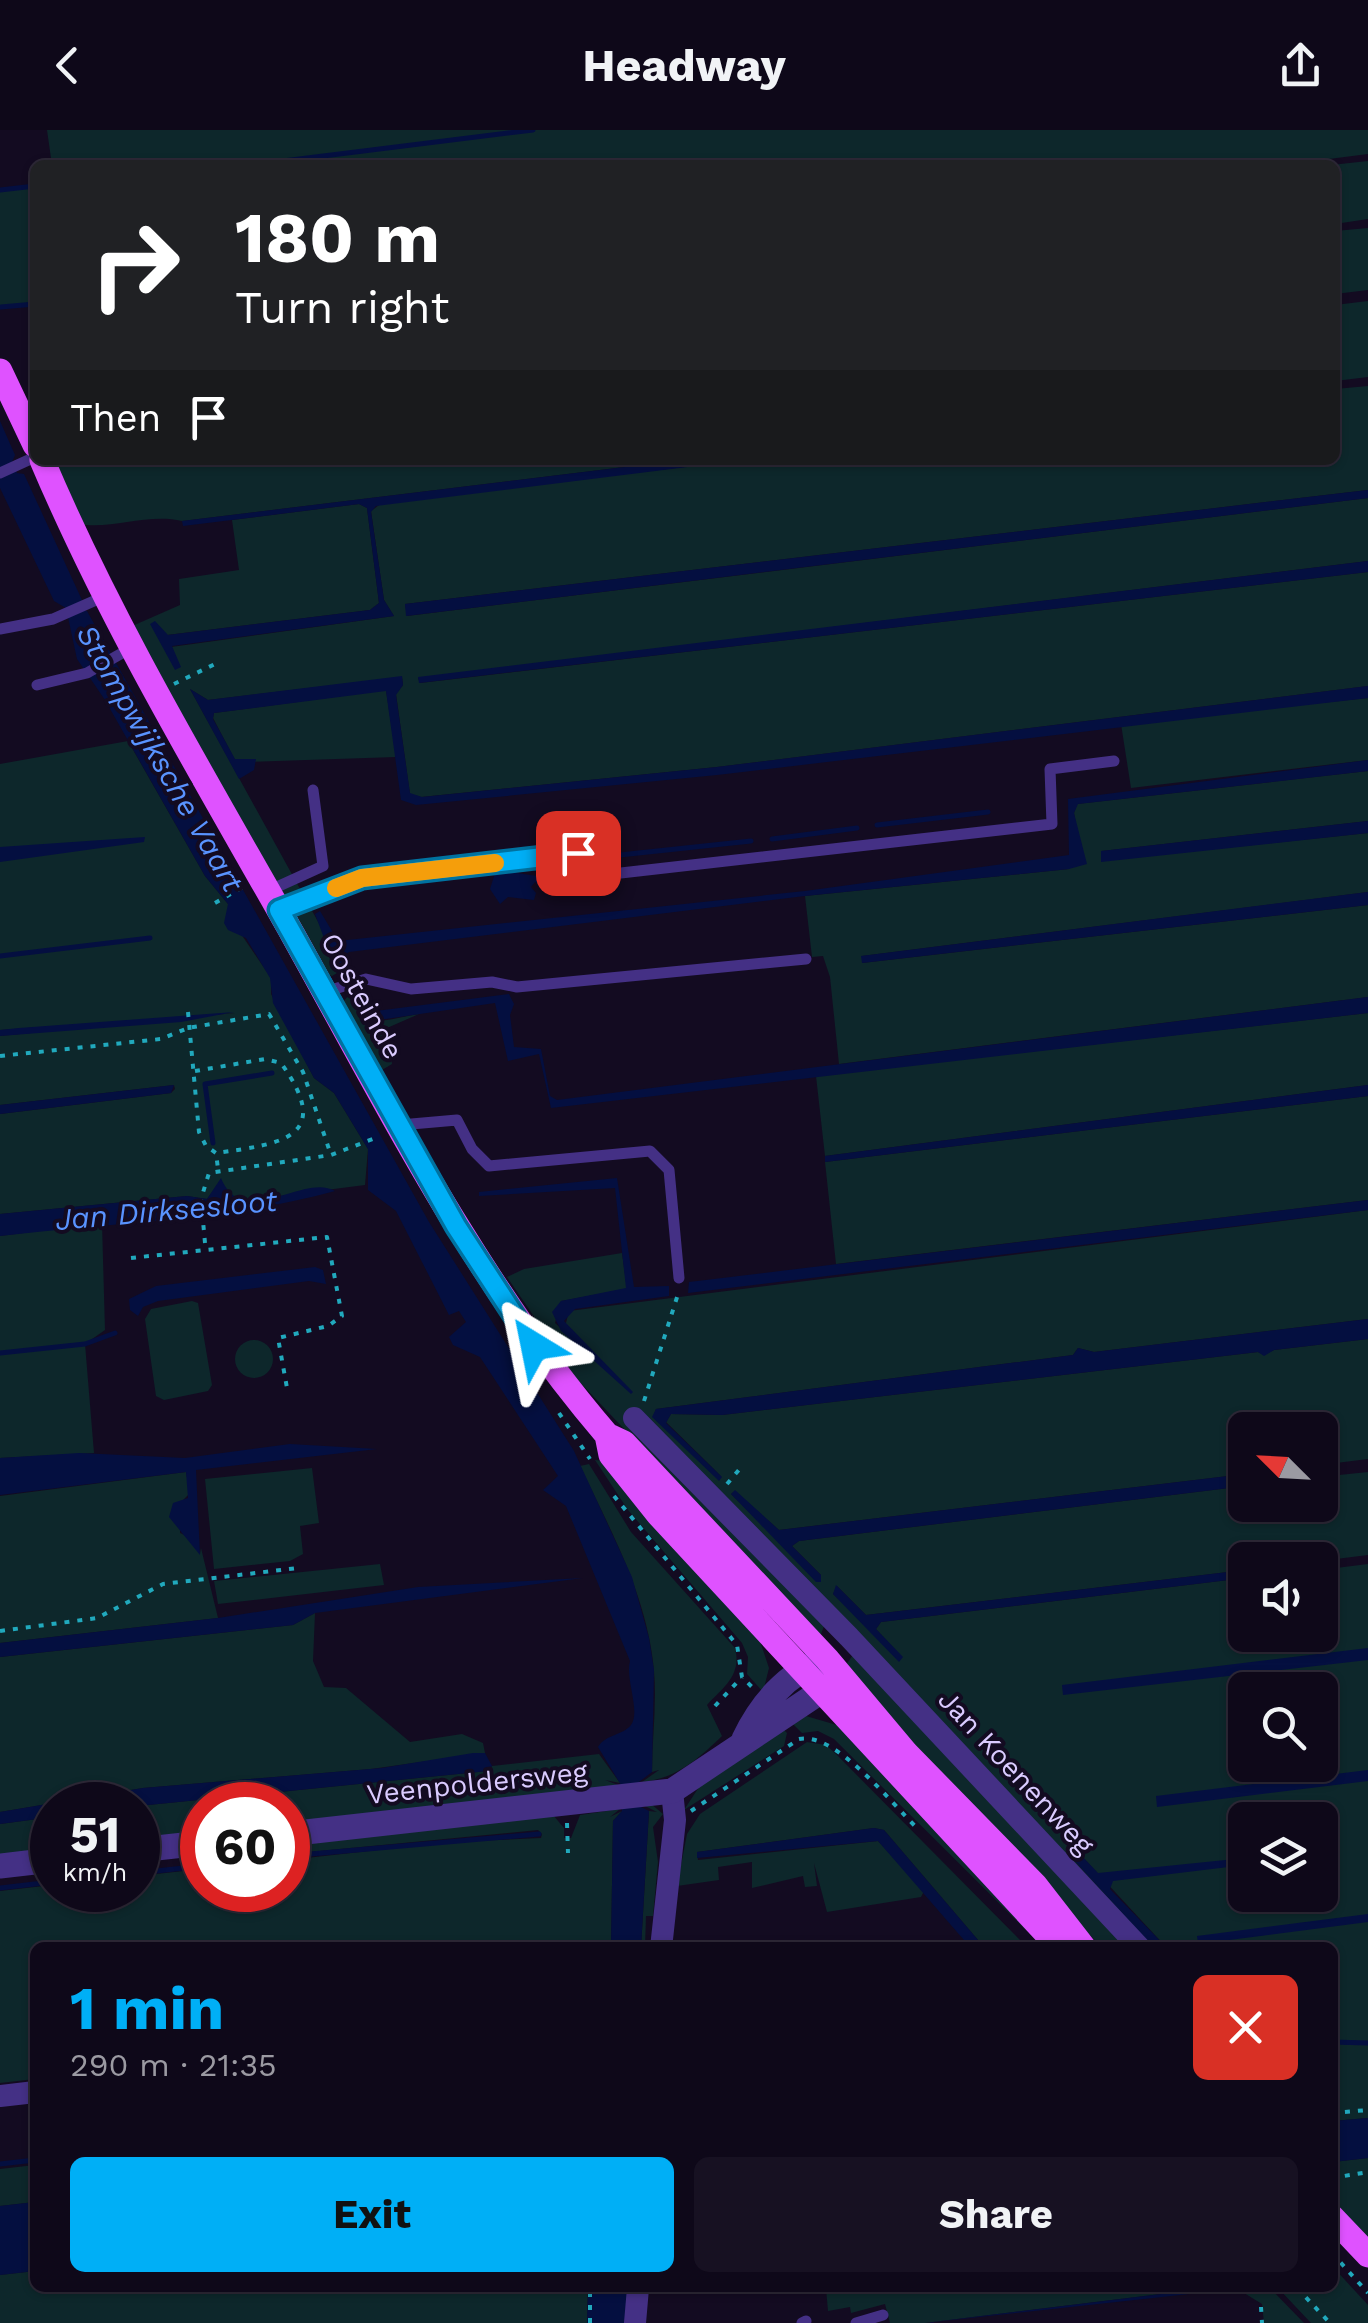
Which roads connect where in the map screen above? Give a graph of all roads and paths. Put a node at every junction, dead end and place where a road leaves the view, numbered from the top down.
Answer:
1 (0, 370) edge
2 (30, 448) edge
3 (30, 458) edge
4 (37, 465) edge
5 (0, 473) edge
6 (92, 602) junction
7 (0, 629) edge
8 (124, 652) junction
9 (215, 664) dead end
10 (37, 685) dead end
11 (157, 693) junction
12 (1114, 760) dead end
13 (312, 790) dead end
14 (265, 895) junction
15 (215, 903) dead end
16 (806, 959) dead end
17 (325, 992) junction
18 (188, 1012) dead end
19 (188, 1028) junction
20 (0, 1056) edge
21 (195, 1071) junction
22 (392, 1129) junction
23 (216, 1152) junction
24 (331, 1155) junction
25 (218, 1169) junction
26 (206, 1243) dead end
27 (131, 1258) dead end
28 (679, 1278) joint
29 (287, 1388) dead end
30 (639, 1410) joint
31 (607, 1435) junction
32 (587, 1454) dead end
33 (743, 1465) dead end
34 (597, 1470) dead end
35 (608, 1486) dead end
36 (714, 1499) junction
37 (298, 1568) dead end
38 (0, 1631) edge
39 (849, 1636) junction
40 (826, 1659) junction
41 (798, 1670) junction
42 (742, 1677) junction
43 (820, 1692) junction
44 (767, 1703) junction
45 (714, 1706) dead end
46 (744, 1739) junction
47 (672, 1790) junction
48 (567, 1803) junction
49 (697, 1810) dead end
50 (310, 1832) edge
51 (930, 1841) dead end
52 (568, 1853) dead end
53 (30, 1863) edge
54 (0, 1866) edge
55 (662, 1942) edge
56 (1054, 1942) edge
57 (1079, 1942) edge
58 (1134, 1942) edge
59 (30, 2093) edge
60 (0, 2096) edge
61 (1368, 2110) edge
62 (1338, 2112) edge
63 (1368, 2172) edge
64 (1338, 2177) edge
65 (1338, 2223) edge
66 (1368, 2255) edge
67 (1338, 2260) edge
68 (590, 2292) edge
69 (638, 2292) edge
70 (1301, 2292) edge
71 (1368, 2293) edge
72 (1260, 2307) dead end
73 (882, 2314) dead end
74 (590, 2323) edge
75 (635, 2323) edge
76 (856, 2323) edge
77 (1262, 2323) edge
78 (1330, 2323) edge

1 - 2 main road, Oosteinde
3 - 5 lane
4 - 6 main road, Oosteinde
6 - 7 lane
6 - 8 main road, Oosteinde
8 - 10 lane
8 - 11 main road, Oosteinde
9 - 11 path
11 - 14 main road, Oosteinde
12 - 14 lane
13 - 14 lane
14 - 15 path
14 - 17 main road, Oosteinde
16 - 17 lane
17 - 22 main road, Oosteinde
18 - 19 path
19 - 20 path
19 - 21 path
19 - 24 path
21 - 23 path
21 - 23 path
22 - 24 path
22 - 28 lane
22 - 31 main road, Oosteinde
23 - 25 path
24 - 25 path
25 - 26 path
27 - 29 path
28 - 30 path
30 - 36 street
31 - 40 main road, Oosteinde
31 - 41 main road, Oosteinde
32 - 34 path
33 - 36 path
35 - 42 path
36 - 39 street
37 - 38 path
39 - 40 street
39 - 58 street, Jan Koenenweg
40 - 41 street
40 - 43 street
40 - 57 main road
41 - 43 main road, Oosteinde
41 - 44 street
42 - 44 path
42 - 45 path
43 - 46 street
43 - 56 main road
44 - 46 street
46 - 47 street
47 - 48 street, Veenpoldersweg
47 - 55 street
48 - 50 street, Veenpoldersweg
48 - 52 path
49 - 51 path
53 - 54 street
59 - 60 street
61 - 62 path
63 - 64 path
65 - 66 main road
67 - 71 path
68 - 74 path
69 - 75 street
70 - 78 path
72 - 77 path
73 - 76 lane

